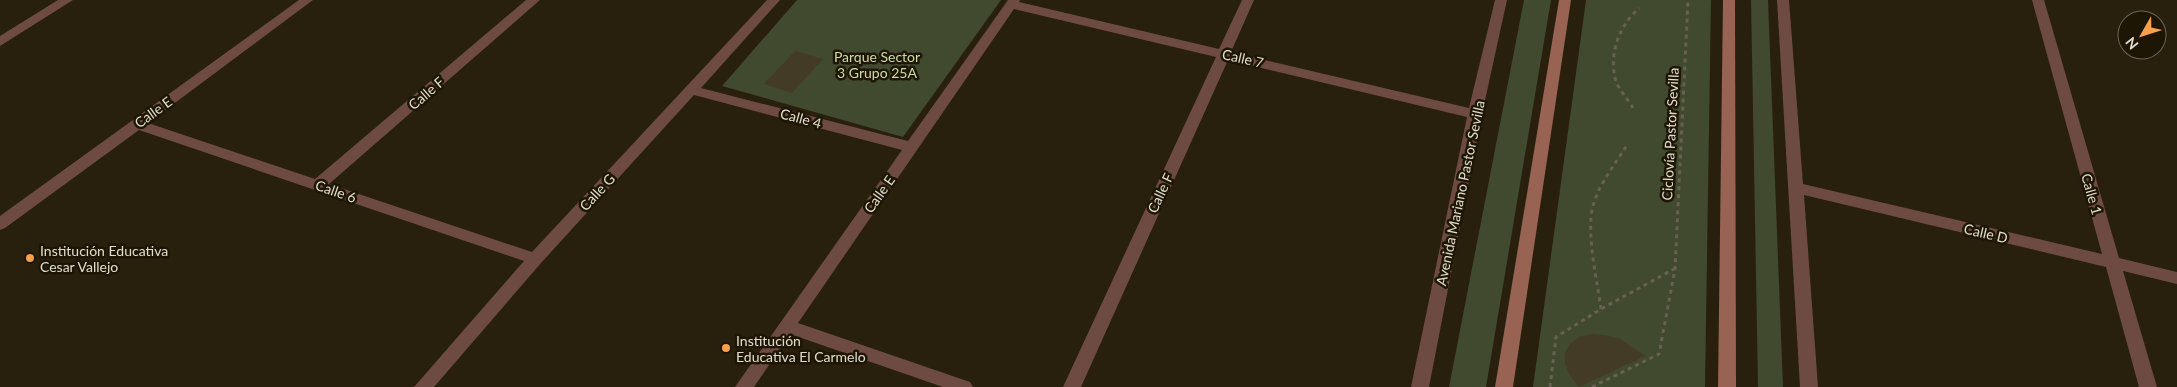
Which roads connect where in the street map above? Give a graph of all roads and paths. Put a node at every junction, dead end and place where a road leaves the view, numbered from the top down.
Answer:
1 (66, 0) edge
2 (307, 0) edge
3 (534, 0) edge
4 (774, 0) edge
5 (1248, 0) edge
6 (1502, 0) edge
7 (1565, 0) edge
8 (1688, 0) edge
9 (1730, 0) edge
10 (1783, 0) edge
11 (2038, 0) edge
12 (1012, 2) edge
13 (1639, 8) dead end
14 (0, 42) edge
15 (1224, 53) junction
16 (692, 90) junction
17 (1632, 108) dead end
18 (1476, 114) junction
19 (136, 124) junction
20 (1627, 145) dead end
21 (911, 147) junction
22 (318, 185) junction
23 (1795, 188) junction
24 (0, 224) edge
25 (535, 259) junction
26 (2112, 262) junction
27 (1675, 269) junction
28 (2177, 278) edge
29 (1601, 309) junction
30 (787, 326) junction
31 (423, 387) edge
32 (744, 387) edge
33 (964, 387) edge
34 (1072, 387) edge
35 (1420, 387) edge
36 (1504, 387) edge
37 (1550, 387) edge
38 (1592, 387) edge
39 (1727, 387) edge
40 (1809, 387) edge
41 (2148, 387) edge

1 - 14 street
2 - 19 street, Calle E
3 - 22 street, Calle F
4 - 16 street, Calle G
5 - 15 street, Calle F
6 - 18 street, Avenida Mariano Pastor Sevilla
7 - 36 main road
8 - 27 path, Ciclovía Pastor Sevilla
9 - 39 main road
10 - 23 street
11 - 26 street, Calle 1
12 - 15 street, Calle 7
12 - 21 street, Calle E
13 - 17 path
15 - 18 street, Calle 7
15 - 34 street, Calle F
16 - 21 street, Calle 4
16 - 25 street, Calle G
18 - 35 street, Avenida Mariano Pastor Sevilla
19 - 22 street, Calle 6
19 - 24 street, Calle E
20 - 29 path
21 - 30 street, Calle E
22 - 25 street, Calle 6
23 - 26 street, Calle D
23 - 40 street
25 - 31 street, Calle G
26 - 28 street, Calle D
26 - 41 street, Calle 1
27 - 29 path
27 - 38 path, Ciclovía Pastor Sevilla
29 - 37 path
30 - 32 street, Calle E
30 - 33 street

